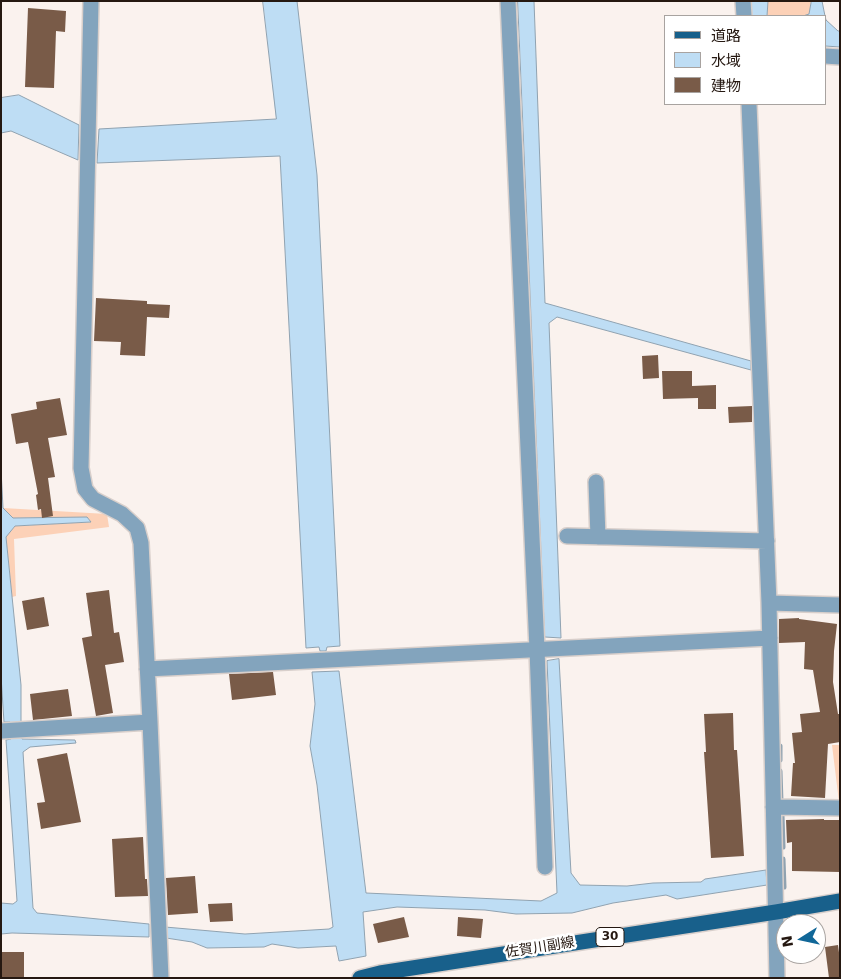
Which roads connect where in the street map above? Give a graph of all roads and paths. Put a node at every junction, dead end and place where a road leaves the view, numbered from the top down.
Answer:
1 (91, 1) edge
2 (508, 1) edge
3 (744, 1) edge
4 (744, 15) edge
5 (826, 56) edge
6 (840, 57) edge
7 (749, 105) edge
8 (596, 482) dead end
9 (567, 536) dead end
10 (598, 537) junction
11 (767, 541) junction
12 (769, 603) junction
13 (840, 605) edge
14 (770, 638) junction
15 (537, 650) junction
16 (147, 669) junction
17 (150, 722) junction
18 (3, 731) edge
19 (774, 807) junction
20 (840, 808) edge
21 (545, 867) dead end
22 (840, 901) edge
23 (776, 912) junction
24 (381, 975) edge
25 (161, 978) edge
26 (360, 978) edge
27 (777, 978) edge

1 - 16 street
2 - 15 street
3 - 4 street
5 - 6 street
7 - 11 street
8 - 10 street
9 - 10 street
10 - 11 street
11 - 12 street
12 - 13 street
12 - 14 street
14 - 15 street
14 - 19 street
15 - 16 street
15 - 21 street
16 - 17 street
17 - 18 street
17 - 25 street
19 - 20 street
19 - 23 street
22 - 23 main road, 佐賀川副線 / 30
23 - 24 main road, 佐賀川副線 / 30
23 - 27 street
24 - 26 main road, 佐賀川副線 / 30

